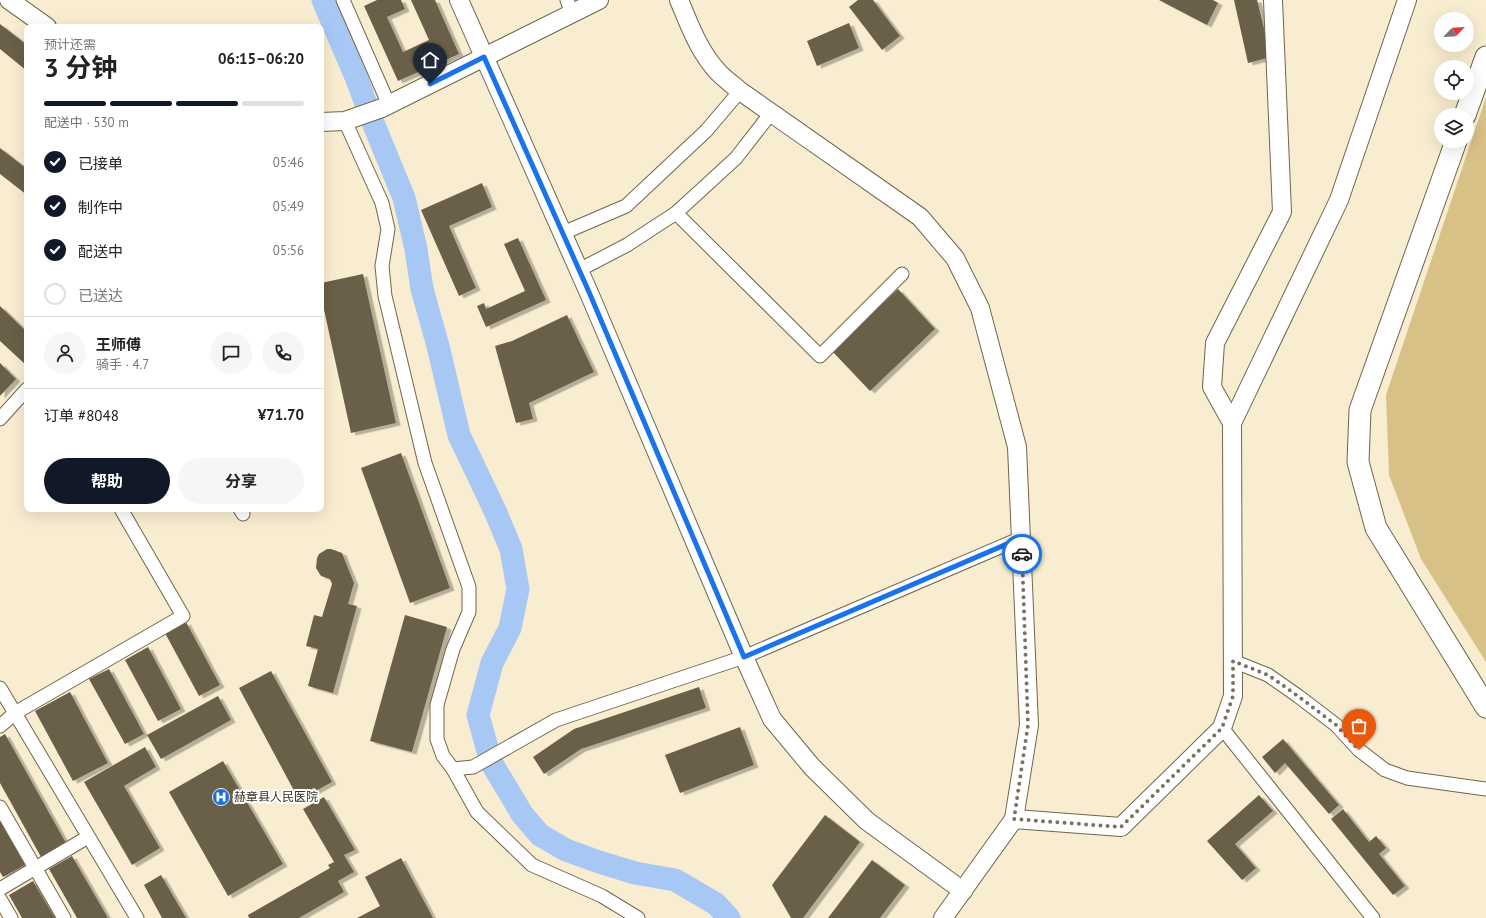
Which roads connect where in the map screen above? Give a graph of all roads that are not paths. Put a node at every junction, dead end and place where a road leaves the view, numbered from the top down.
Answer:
1 (9, 0) edge
2 (343, 0) edge
3 (459, 0) edge
4 (599, 0) edge
5 (679, 0) edge
6 (1273, 0) edge
7 (1408, 0) edge
8 (569, 7) edge
9 (43, 24) edge
10 (484, 57) junction
11 (1486, 57) edge
12 (740, 91) junction
13 (385, 107) junction
14 (1468, 108) edge
15 (771, 113) junction
16 (353, 119) junction
17 (324, 122) edge
18 (1454, 148) edge
19 (676, 213) junction
20 (563, 233) junction
21 (579, 270) junction
22 (902, 274) dead end
23 (24, 392) edge
24 (0, 419) edge
25 (1232, 423) junction
26 (123, 512) edge
27 (1021, 538) junction
28 (744, 657) junction
29 (1233, 661) junction
30 (0, 688) edge
31 (1486, 707) edge
32 (15, 713) junction
33 (0, 726) edge
34 (1222, 728) junction
35 (453, 769) junction
36 (1486, 789) edge
37 (0, 807) edge
38 (1014, 819) junction
39 (88, 837) junction
40 (35, 868) junction
41 (0, 889) edge
42 (963, 891) junction
43 (0, 899) edge
44 (11, 918) edge
45 (64, 918) edge
46 (137, 918) edge
47 (638, 918) edge
48 (943, 918) edge
49 (1373, 918) edge

1 - 9 main road
2 - 13 street
3 - 10 main road
4 - 8 main road
5 - 12 main road
6 - 25 main road
7 - 25 main road
8 - 10 main road
10 - 13 main road
10 - 20 main road
11 - 14 main road
12 - 15 main road
12 - 20 street
13 - 16 main road
15 - 19 street
15 - 27 main road
16 - 17 main road
16 - 35 street
18 - 31 main road
19 - 21 street
19 - 22 street
20 - 21 main road
21 - 28 main road
23 - 24 street
25 - 29 main road
26 - 32 street
27 - 28 street
27 - 38 main road
28 - 35 street
28 - 42 main road
29 - 34 main road
29 - 36 street
30 - 32 street
32 - 33 street
32 - 39 street
34 - 38 main road
34 - 49 street
35 - 47 street
37 - 40 street
38 - 42 main road
39 - 40 street
39 - 46 street
40 - 41 street
40 - 45 street
42 - 48 main road
43 - 44 street

